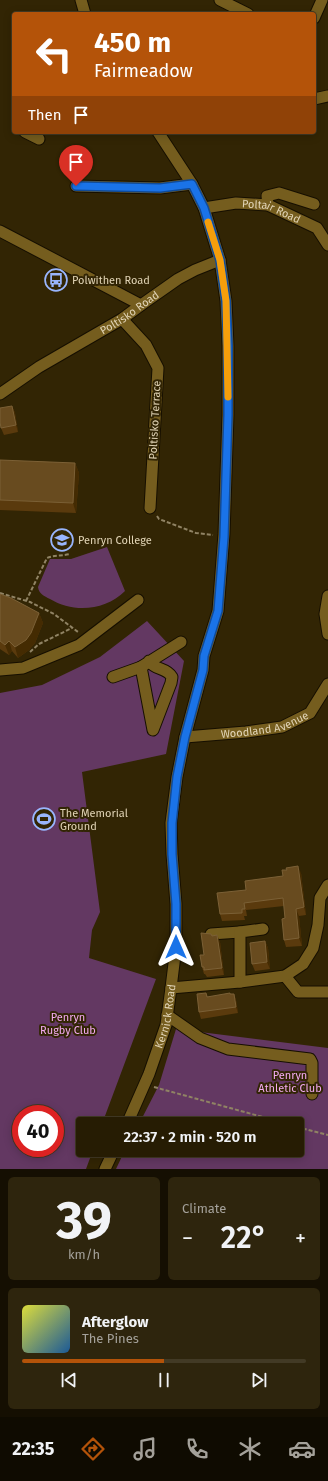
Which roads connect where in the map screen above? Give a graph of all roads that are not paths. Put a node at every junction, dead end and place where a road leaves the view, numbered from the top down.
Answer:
1 (80, 0) edge
2 (220, 0) edge
3 (322, 0) edge
4 (84, 12) edge
5 (244, 12) edge
6 (316, 14) edge
7 (328, 96) edge
8 (316, 99) edge
9 (29, 134) edge
10 (159, 134) edge
11 (39, 139) dead end
12 (192, 184) junction
13 (76, 186) dead end
14 (314, 204) dead end
15 (268, 205) junction
16 (204, 208) junction
17 (0, 231) edge
18 (328, 245) edge
19 (220, 260) junction
20 (140, 305) junction
21 (122, 319) junction
22 (0, 394) edge
23 (150, 508) road end
24 (328, 596) edge
25 (138, 600) dead end
26 (328, 634) edge
27 (181, 642) dead end
28 (145, 664) junction
29 (0, 670) edge
30 (113, 677) dead end
31 (328, 684) edge
32 (185, 737) junction
33 (328, 885) edge
34 (263, 929) dead end
35 (240, 932) junction
36 (211, 934) edge
37 (285, 976) junction
38 (240, 982) junction
39 (171, 988) junction
40 (328, 992) edge
41 (167, 1015) junction
42 (312, 1094) dead end
43 (130, 1117) edge
44 (111, 1157) edge
45 (105, 1169) edge

1 - 4 street
2 - 5 street
3 - 6 street
7 - 8 street
9 - 11 street
10 - 12 street, Kernick Road
12 - 13 street
12 - 16 street, Kernick Road
14 - 15 street
15 - 16 street, Poltair Road
15 - 18 street, Poltair Road
16 - 19 street, Kernick Road
17 - 20 street
19 - 20 street, Poltisko Road
19 - 32 street, Kernick Road
20 - 21 street, Poltisko Road
21 - 22 street, Poltisko Road
21 - 23 street, Poltisko Terrace
24 - 26 street
25 - 29 street
27 - 28 street
28 - 28 street
28 - 30 street
31 - 32 street, Woodland Avenue
32 - 39 street, Kernick Road
33 - 37 street
34 - 35 street
35 - 36 street
35 - 38 street
37 - 38 street
37 - 40 street
38 - 39 street
39 - 41 street, Kernick Road
41 - 42 street
41 - 43 street, Kernick Road
44 - 45 street

